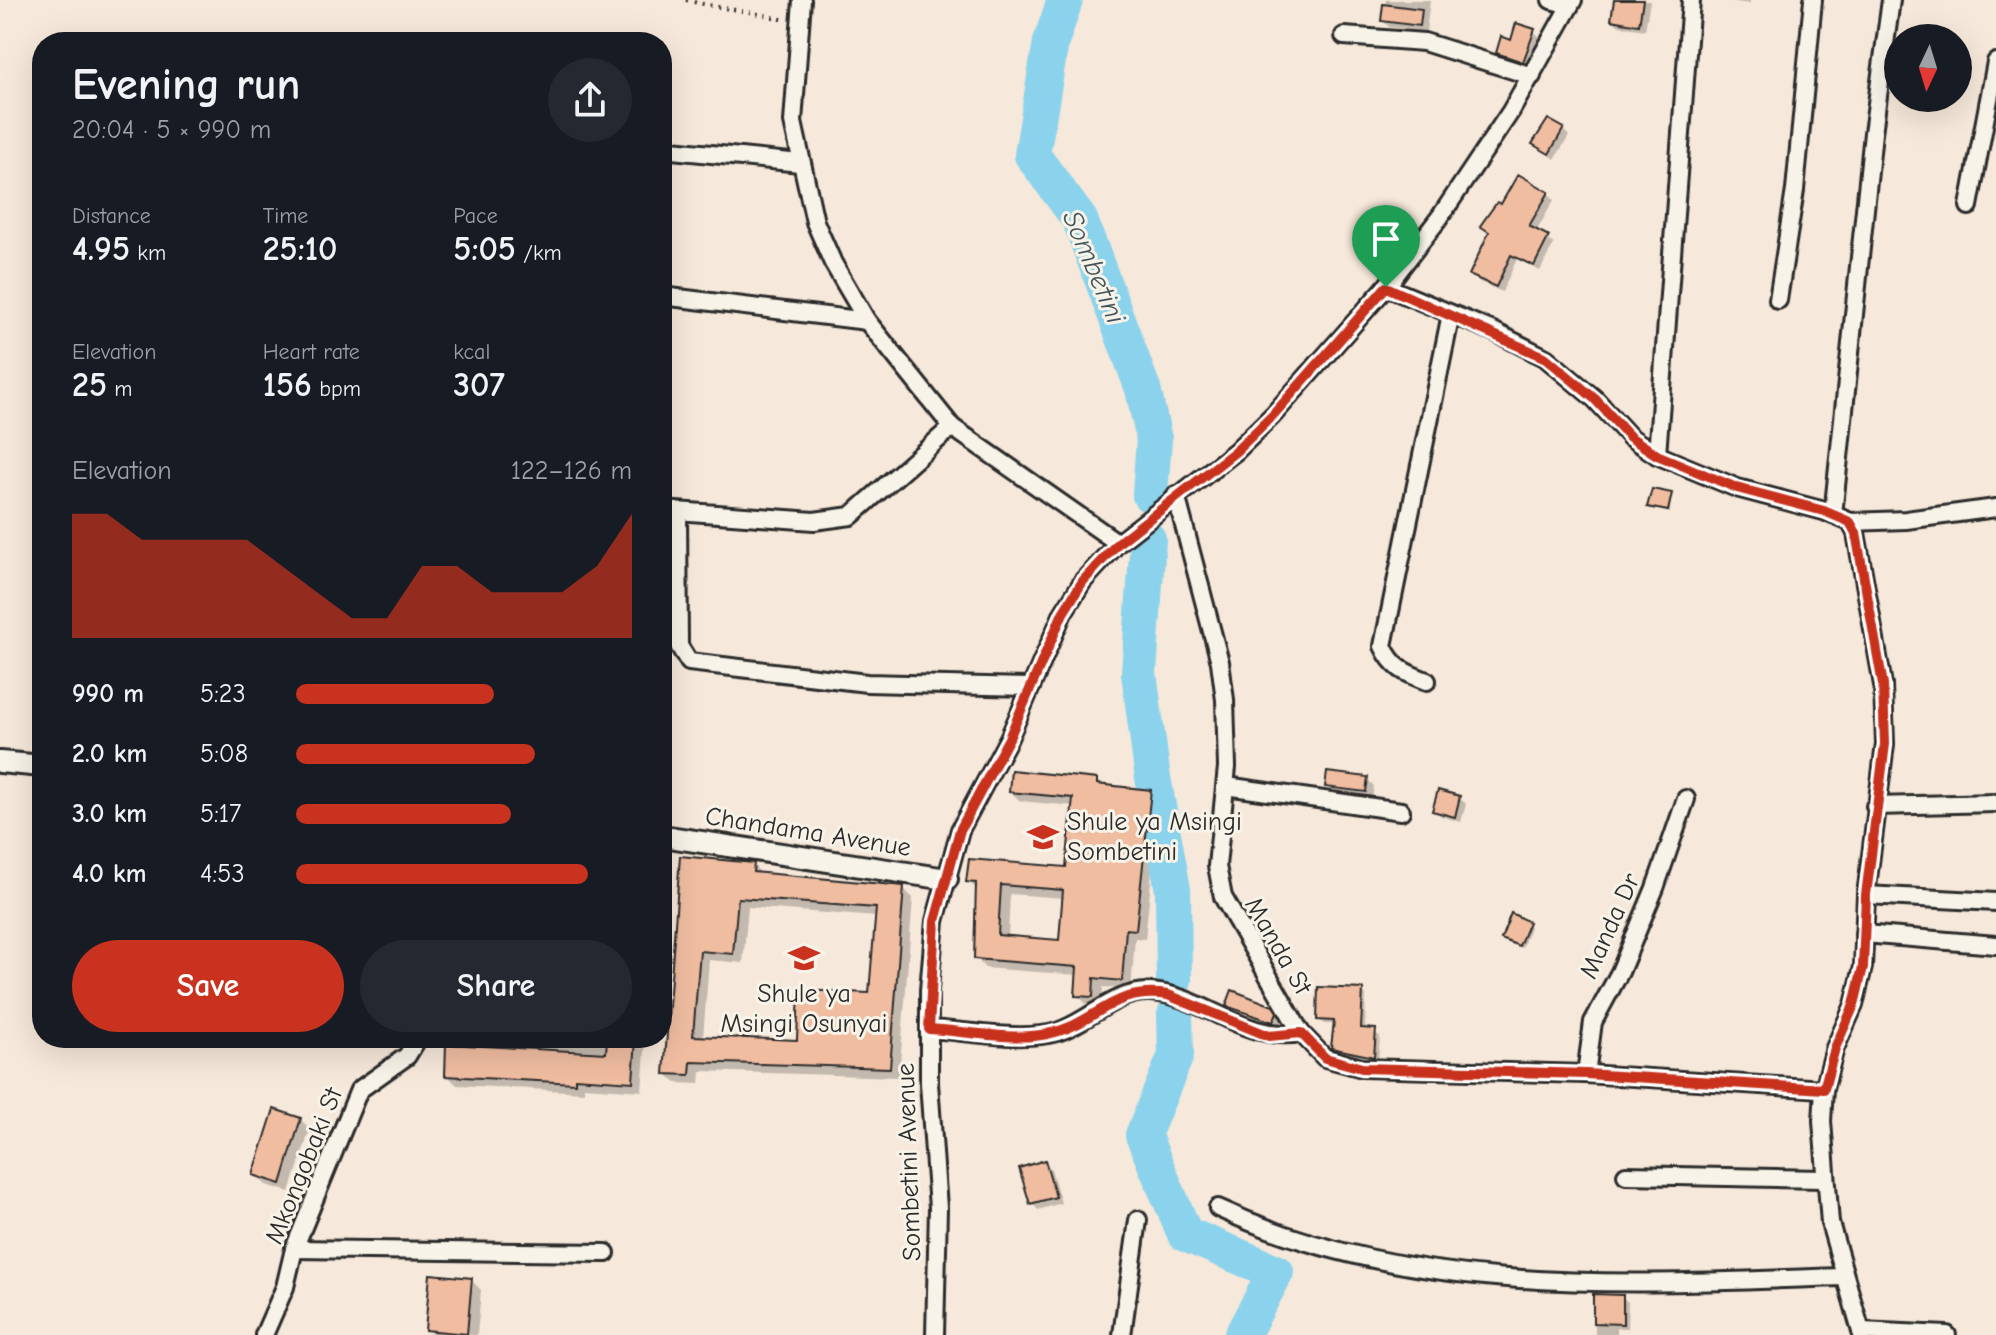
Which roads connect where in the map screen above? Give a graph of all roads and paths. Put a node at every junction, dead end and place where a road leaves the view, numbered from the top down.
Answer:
1 (686, 0) edge
2 (802, 0) edge
3 (1551, 0) edge
4 (1691, 0) edge
5 (1813, 0) edge
6 (1891, 0) edge
7 (1572, 3) edge
8 (803, 24) junction
9 (1344, 36) dead end
10 (1996, 62) edge
11 (1532, 76) junction
12 (1993, 88) edge
13 (672, 150) edge
14 (800, 163) junction
15 (1969, 206) dead end
16 (1386, 287) junction
17 (672, 297) edge
18 (1778, 300) dead end
19 (1451, 314) junction
20 (867, 321) junction
21 (952, 427) junction
22 (1657, 455) junction
23 (1176, 495) junction
24 (1996, 508) edge
25 (672, 512) edge
26 (1833, 515) junction
27 (1850, 522) junction
28 (672, 542) edge
29 (1118, 543) junction
30 (1427, 681) dead end
31 (1031, 687) junction
32 (0, 762) edge
33 (32, 765) edge
34 (1226, 786) junction
35 (1686, 799) dead end
36 (1996, 803) edge
37 (1875, 806) junction
38 (1401, 811) dead end
39 (672, 838) edge
40 (947, 879) junction
41 (1866, 895) junction
42 (1996, 902) edge
43 (1864, 934) junction
44 (1996, 945) edge
45 (929, 1029) junction
46 (1301, 1033) junction
47 (412, 1048) edge
48 (1586, 1074) junction
49 (1824, 1089) junction
50 (1626, 1175) dead end
51 (1824, 1179) junction
52 (1218, 1208) dead end
53 (1138, 1220) dead end
54 (294, 1249) junction
55 (606, 1253) dead end
56 (1843, 1277) junction
57 (1862, 1333) edge
58 (264, 1335) edge
59 (935, 1335) edge
60 (1122, 1335) edge
61 (1947, 1335) edge

1 - 8 path
2 - 8 street
3 - 7 street
4 - 22 street
5 - 18 street
6 - 26 street
7 - 11 street, Sombetini Avenue
8 - 14 street
9 - 11 street
10 - 12 street
11 - 16 street, Sombetini Avenue
12 - 15 street
13 - 14 street
14 - 20 street
16 - 19 street
16 - 23 street, Sombetini Avenue
17 - 20 street
19 - 22 street
19 - 30 street
20 - 21 street
21 - 25 street
21 - 29 street
22 - 26 street
23 - 29 street, Sombetini Avenue
23 - 34 street, Manda St
24 - 27 street
26 - 27 street
27 - 37 street
28 - 31 street
29 - 31 street, Sombetini Avenue
31 - 40 street, Sombetini Avenue
32 - 33 street
34 - 38 street
34 - 46 street, Manda St
35 - 48 street, Manda Dr
36 - 37 street
37 - 41 street
39 - 40 street, Chandama Avenue
40 - 45 street, Sombetini Avenue
41 - 42 street
41 - 43 street
43 - 44 street
43 - 49 street
45 - 46 street
45 - 59 street, Sombetini Avenue
46 - 48 street, Manda St
47 - 54 street, Mkongobaki St
48 - 49 street, Manda St
49 - 51 street
50 - 51 street
51 - 56 street
52 - 56 street
53 - 60 street
54 - 55 street
54 - 58 street, Mkongobaki St
56 - 57 street
57 - 61 street

